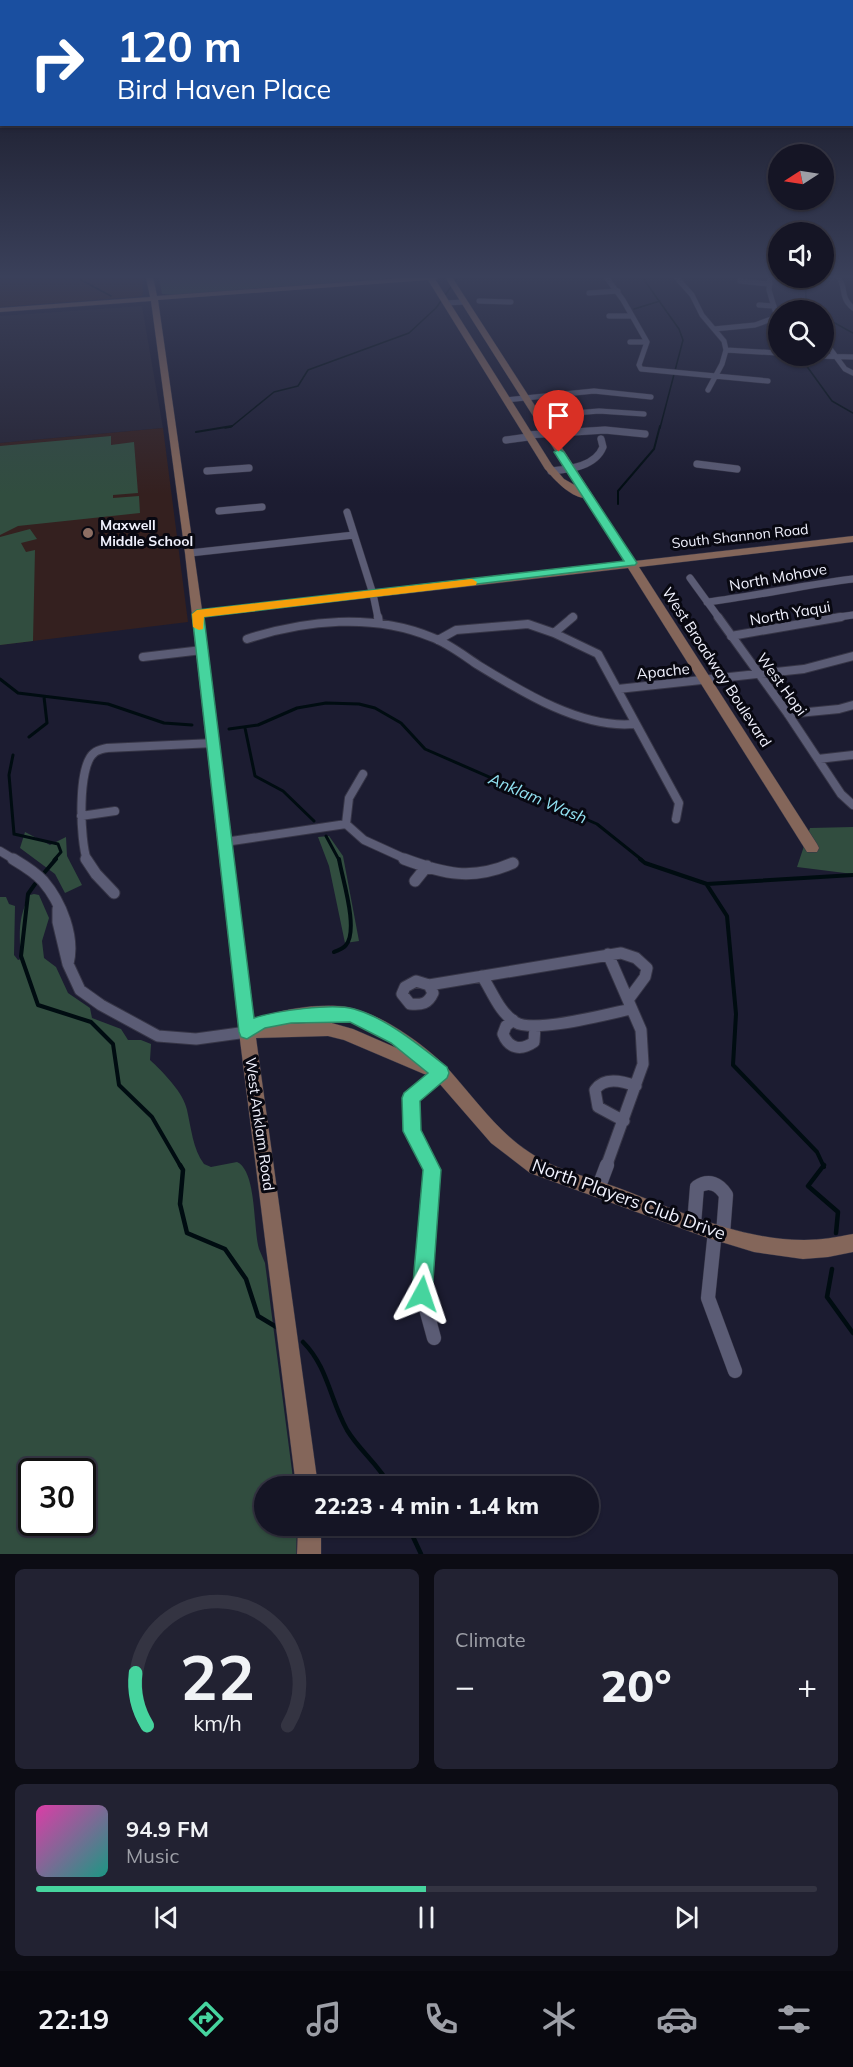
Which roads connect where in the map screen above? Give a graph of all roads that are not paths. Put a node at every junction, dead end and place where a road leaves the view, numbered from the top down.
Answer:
1 (160, 350) edge
2 (475, 350) edge
3 (495, 350) edge
4 (644, 350) edge
5 (726, 350) joint
6 (768, 352) edge
7 (835, 356) joint
8 (853, 357) edge
9 (853, 373) edge
10 (714, 377) junction
11 (768, 381) dead end
12 (708, 390) dead end
13 (651, 397) dead end
14 (526, 398) junction
15 (506, 400) junction
16 (644, 414) dead end
17 (538, 416) junction
18 (645, 434) dead end
19 (527, 435) junction
20 (549, 435) junction
21 (505, 438) dead end
22 (601, 439) dead end
23 (697, 464) dead end
24 (249, 468) dead end
25 (570, 469) junction
26 (737, 469) dead end
27 (207, 471) dead end
28 (551, 471) junction
29 (593, 505) junction
30 (262, 507) dead end
31 (219, 511) dead end
32 (347, 512) dead end
33 (354, 536) junction
34 (853, 539) edge
35 (190, 553) junction
36 (631, 563) junction
37 (690, 578) dead end
38 (853, 579) edge
39 (373, 594) junction
40 (707, 602) junction
41 (197, 614) junction
42 (853, 615) edge
43 (573, 617) dead end
44 (379, 623) junction
45 (554, 633) junction
46 (731, 636) junction
47 (247, 639) dead end
48 (438, 640) junction
49 (202, 650) junction
50 (853, 656) edge
51 (143, 657) dead end
52 (758, 673) junction
53 (705, 680) junction
54 (618, 689) junction
55 (853, 705) edge
56 (788, 714) junction
57 (634, 724) junction
58 (213, 742) junction
59 (853, 755) edge
60 (818, 759) junction
61 (363, 774) dead end
62 (853, 805) edge
63 (115, 811) dead end
64 (81, 816) junction
65 (676, 819) dead end
66 (346, 824) junction
67 (225, 842) junction
68 (812, 848) dead end
69 (0, 851) edge
70 (513, 863) dead end
71 (427, 866) junction
72 (415, 880) dead end
73 (114, 893) dead end
74 (608, 954) junction
75 (483, 976) junction
76 (429, 986) dead end
77 (630, 1004) junction
78 (513, 1020) junction
79 (535, 1026) junction
80 (247, 1032) junction
81 (441, 1073) junction
82 (636, 1086) junction
83 (624, 1121) junction
84 (598, 1189) junction
85 (694, 1224) junction
86 (719, 1233) junction
87 (851, 1247) edge
88 (434, 1338) dead end
89 (735, 1371) dead end
90 (306, 1476) edge
91 (310, 1536) edge
92 (309, 1554) edge

1 - 35 street, West Anklam Road
2 - 15 street, West Broadway Boulevard
3 - 14 street, West Broadway Boulevard
4 - 10 street
5 - 6 street
5 - 10 street
7 - 8 street
7 - 9 street
10 - 11 street
10 - 12 street
13 - 14 street
14 - 15 street
14 - 17 street, West Broadway Boulevard
15 - 19 street, West Broadway Boulevard
16 - 17 street
17 - 20 street, West Broadway Boulevard
18 - 20 street
19 - 20 street
19 - 21 street
19 - 28 street, West Broadway Boulevard
20 - 25 street, West Broadway Boulevard
22 - 25 street
23 - 26 street
24 - 27 street
25 - 28 street
25 - 29 street, West Broadway Boulevard
28 - 29 street, West Broadway Boulevard
29 - 36 street, West Broadway Boulevard
30 - 31 street
32 - 33 street
33 - 35 street
33 - 39 street
34 - 36 street, South Shannon Road
35 - 41 street, West Anklam Road
36 - 39 street, South Shannon Road
36 - 53 street, West Broadway Boulevard
37 - 40 street, West Hopi
38 - 40 street, North Mohave
39 - 41 street, South Shannon Road
39 - 44 street
40 - 46 street, West Hopi
41 - 49 street, West Anklam Road
42 - 46 street, North Yaqui
43 - 45 street
44 - 47 street
44 - 48 street
45 - 48 street
45 - 54 street
46 - 52 street, West Hopi
48 - 57 street
49 - 51 street
49 - 58 street, West Anklam Road
50 - 52 street, Apache
52 - 53 street, Apache
52 - 56 street, West Hopi
53 - 54 street, Apache
53 - 68 street, West Broadway Boulevard
54 - 57 street
55 - 56 street
56 - 60 street, West Hopi
57 - 65 street
58 - 64 street
58 - 67 street, West Anklam Road
59 - 60 street
60 - 62 street, West Hopi
61 - 66 street
63 - 64 street
64 - 73 street
66 - 67 street
66 - 71 street
67 - 80 street, West Anklam Road
69 - 80 street
70 - 71 street
71 - 72 street
74 - 75 street
74 - 77 street
74 - 77 street
75 - 76 street
75 - 78 street
77 - 79 street
77 - 82 street
78 - 79 street
78 - 79 street
80 - 81 street, North Players Club Drive
80 - 90 street, West Anklam Road
81 - 84 street, North Players Club Drive
81 - 88 street
82 - 83 street
82 - 83 street
83 - 84 street
84 - 85 street, North Players Club Drive
85 - 86 street, North Players Club Drive
85 - 86 street
86 - 87 street, North Players Club Drive
86 - 89 street
91 - 92 street

